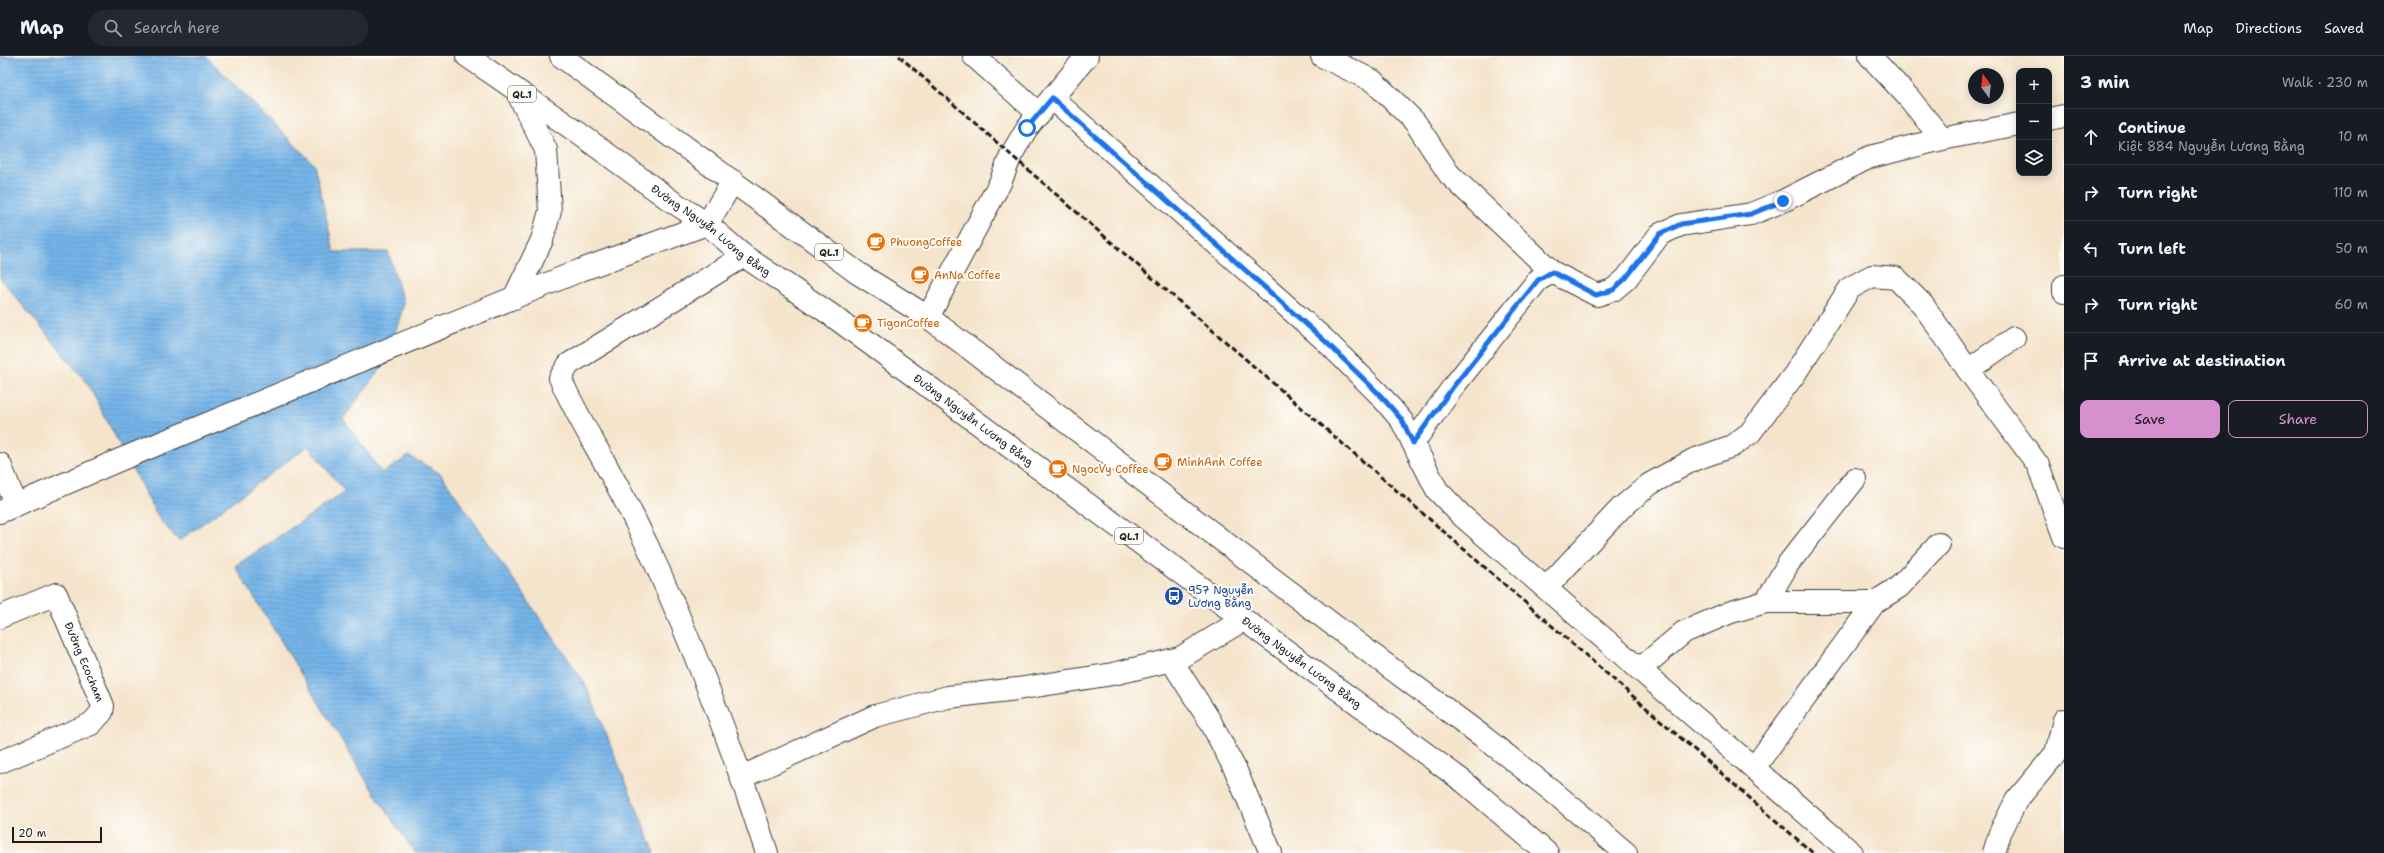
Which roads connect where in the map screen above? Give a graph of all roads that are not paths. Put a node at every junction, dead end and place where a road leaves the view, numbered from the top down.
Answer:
1 (467, 56) edge
2 (561, 56) edge
3 (974, 56) edge
4 (1087, 56) edge
5 (1322, 56) edge
6 (1870, 56) edge
7 (516, 90) junction
8 (1045, 106) junction
9 (2064, 116) edge
10 (2052, 118) edge
11 (2016, 125) edge
12 (1942, 138) junction
13 (733, 181) junction
14 (707, 224) junction
15 (744, 256) junction
16 (1552, 272) junction
17 (2064, 286) edge
18 (2064, 292) edge
19 (514, 298) junction
20 (928, 317) junction
21 (2014, 338) dead end
22 (1968, 370) junction
23 (1413, 443) junction
24 (0, 464) edge
25 (1855, 479) dead end
26 (8, 509) edge
27 (2064, 537) edge
28 (1939, 544) dead end
29 (1546, 588) junction
30 (1766, 602) junction
31 (1875, 602) junction
32 (0, 617) edge
33 (1244, 620) junction
34 (1171, 660) junction
35 (1640, 669) junction
36 (2064, 720) edge
37 (0, 762) edge
38 (1754, 768) junction
39 (742, 777) junction
40 (767, 853) edge
41 (1271, 853) edge
42 (1548, 853) edge
43 (1626, 853) edge
44 (1852, 853) edge
45 (1994, 853) edge

1 - 7 main road, Đường Nguyễn Lương Bằng / QL.1
2 - 13 main road, QL.1
3 - 8 main road
4 - 8 main road
5 - 16 main road
6 - 12 main road
7 - 14 main road, Đường Nguyễn Lương Bằng / QL.1
7 - 19 main road
8 - 20 main road
8 - 23 main road
9 - 10 main road
11 - 12 main road
12 - 16 main road
13 - 14 main road
13 - 20 main road, QL.1
14 - 15 main road, Đường Nguyễn Lương Bằng / QL.1
14 - 19 main road
15 - 33 main road, Đường Nguyễn Lương Bằng / QL.1
15 - 39 main road
16 - 23 main road
17 - 18 main road
19 - 26 main road
20 - 43 main road, QL.1
21 - 22 main road
22 - 27 main road
22 - 29 main road
23 - 29 main road
24 - 26 main road
25 - 30 main road
28 - 31 main road
29 - 35 main road
30 - 31 main road
30 - 35 main road
31 - 38 main road
32 - 37 main road, Đường Ecocham
33 - 34 main road
33 - 42 main road, Đường Nguyễn Lương Bằng / QL.1
34 - 39 main road
34 - 41 main road
35 - 38 main road
36 - 45 main road
38 - 44 main road
39 - 40 main road

